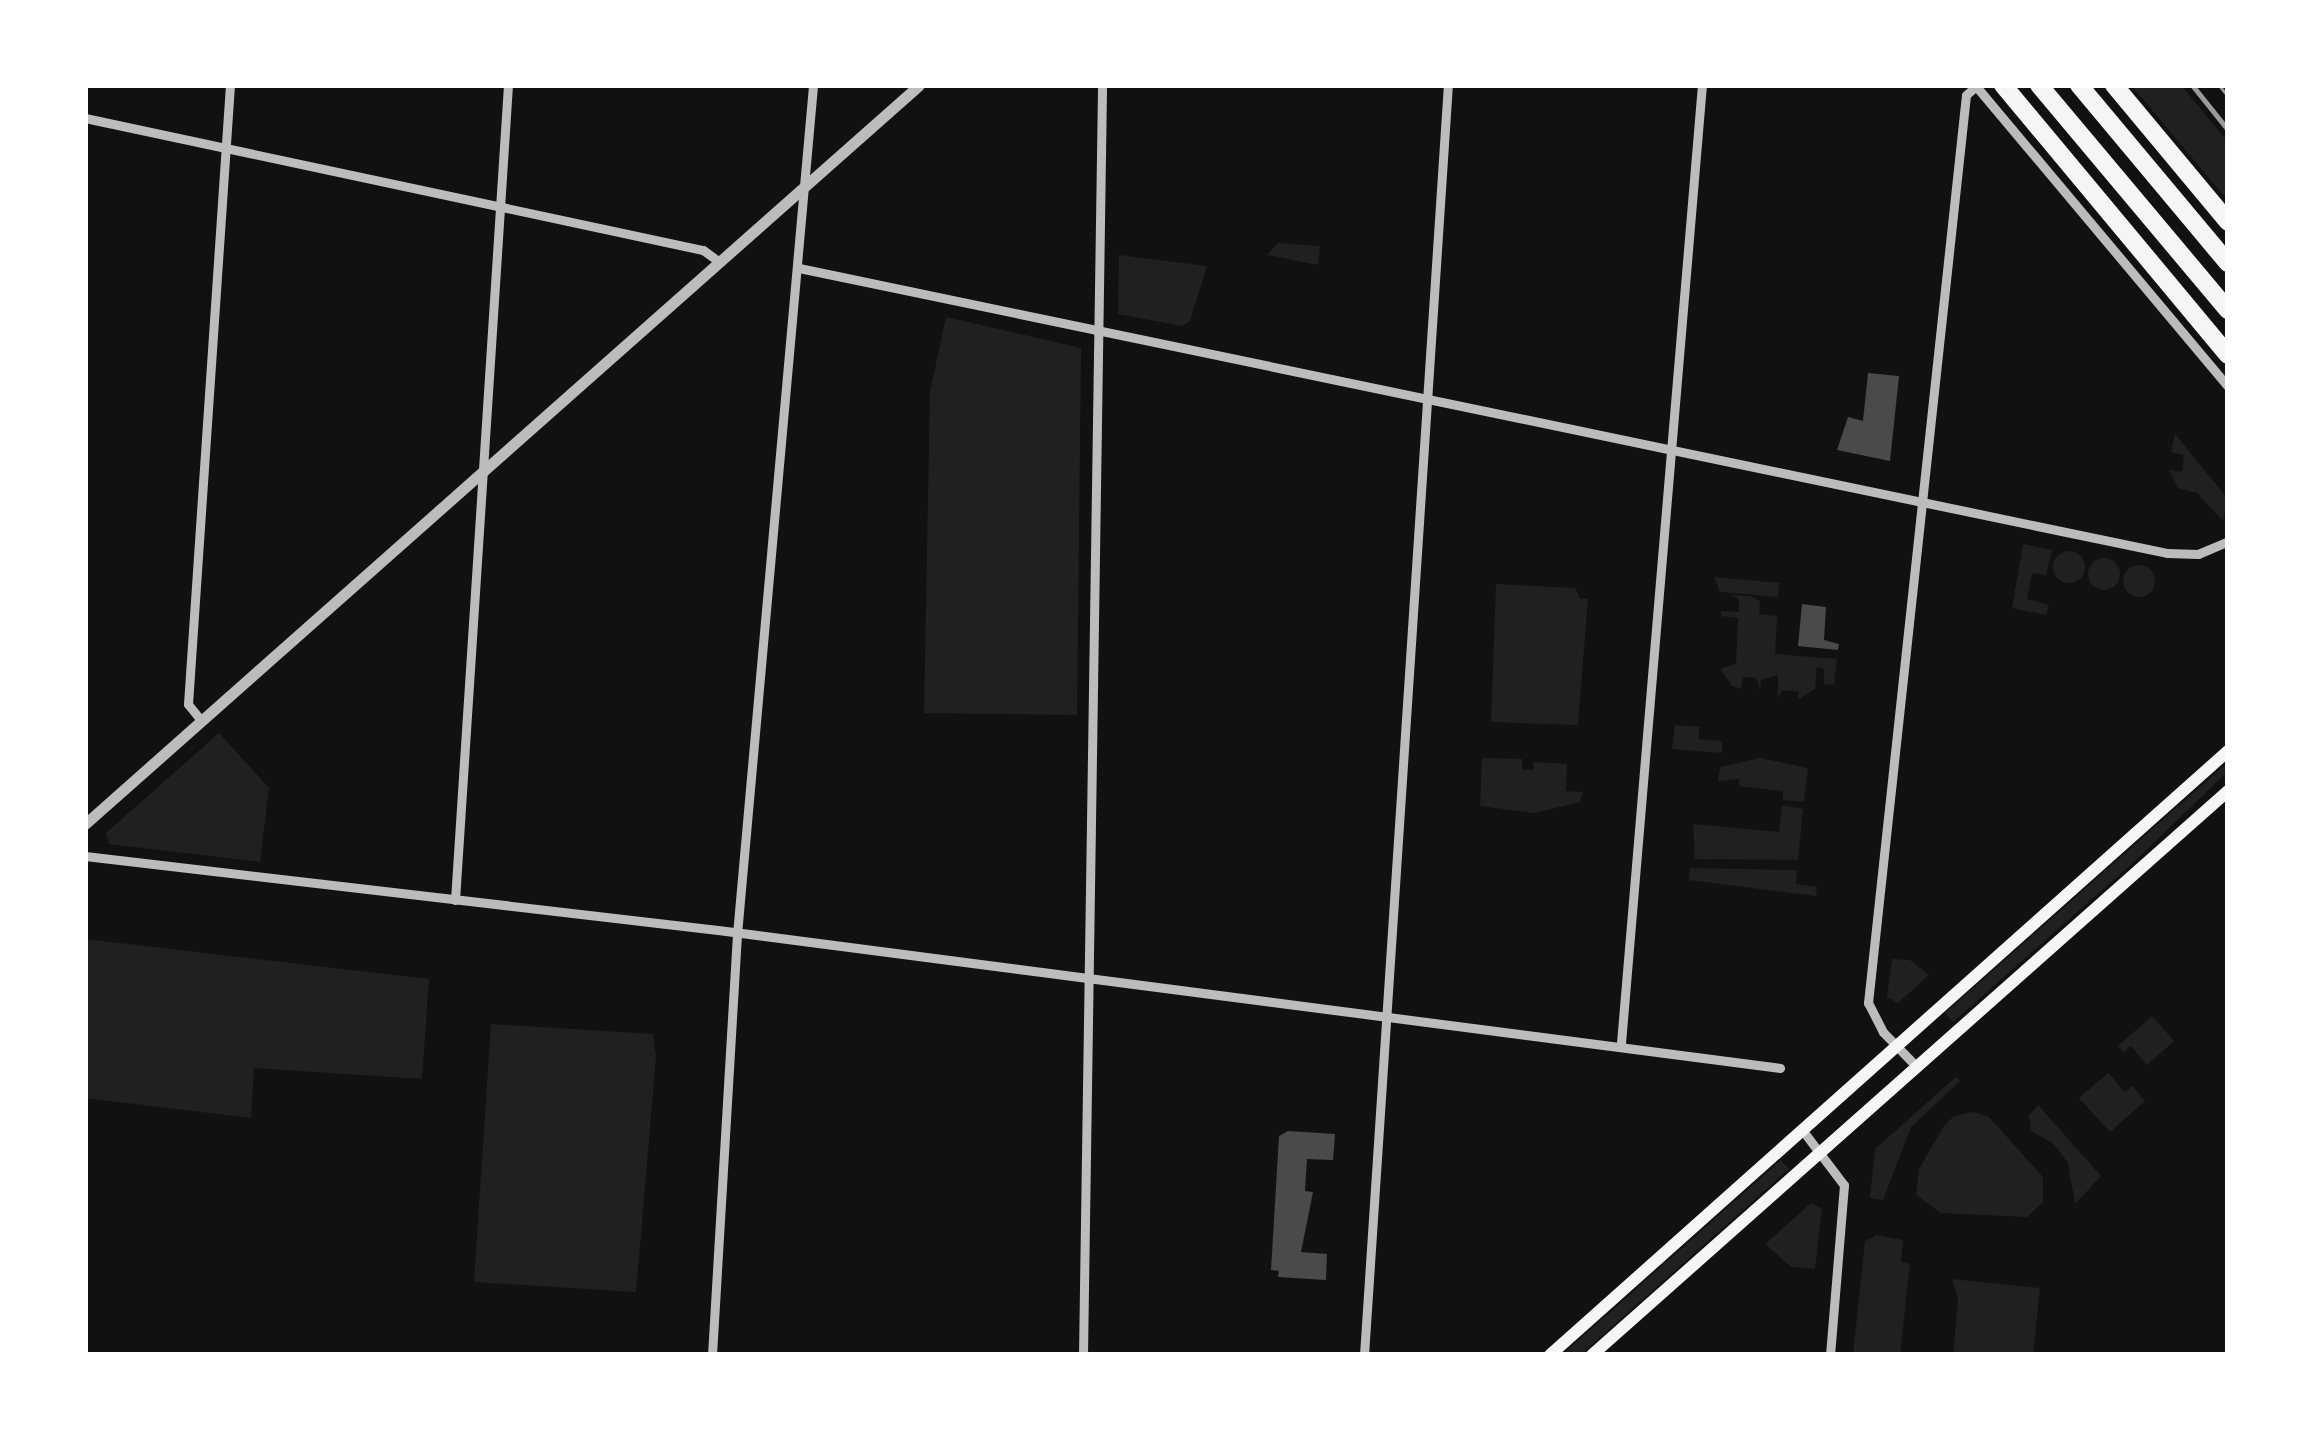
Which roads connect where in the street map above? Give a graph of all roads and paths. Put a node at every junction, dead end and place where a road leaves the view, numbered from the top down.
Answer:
1 (230, 85) edge
2 (508, 85) edge
3 (813, 85) edge
4 (919, 85) edge
5 (1102, 85) edge
6 (1448, 85) edge
7 (1702, 85) edge
8 (2003, 85) edge
9 (2039, 85) edge
10 (2079, 85) edge
11 (2114, 85) edge
12 (1976, 86) edge
13 (85, 118) edge
14 (226, 148) junction
15 (805, 186) junction
16 (500, 205) junction
17 (2228, 222) edge
18 (718, 262) junction
19 (2228, 264) edge
20 (799, 268) junction
21 (2228, 310) edge
22 (1100, 329) junction
23 (2228, 355) edge
24 (2228, 386) edge
25 (1427, 399) junction
26 (1671, 450) junction
27 (482, 469) junction
28 (1922, 502) junction
29 (2228, 542) edge
30 (200, 719) junction
31 (2228, 751) edge
32 (2228, 791) edge
33 (85, 824) edge
34 (85, 856) edge
35 (455, 900) junction
36 (737, 934) junction
37 (1090, 978) junction
38 (1388, 1014) junction
39 (1620, 1044) junction
40 (1896, 1046) junction
41 (1917, 1067) junction
42 (1780, 1068) dead end
43 (1802, 1132) junction
44 (1821, 1152) junction
45 (712, 1355) edge
46 (1084, 1355) edge
47 (1364, 1355) edge
48 (1550, 1355) edge
49 (1592, 1355) edge
50 (1830, 1355) edge

1 - 14 street
2 - 16 street
3 - 15 street
4 - 15 street
5 - 22 street
6 - 25 street
7 - 26 street
8 - 23 highway
9 - 21 highway
10 - 19 highway
11 - 17 highway
12 - 24 street
12 - 28 street
13 - 14 street
14 - 16 street
14 - 30 street
15 - 18 street
15 - 20 street
16 - 18 street
16 - 27 street
18 - 27 street
20 - 22 street
20 - 36 street
22 - 25 street
22 - 37 street
25 - 26 street
25 - 38 street
26 - 28 street
26 - 39 street
27 - 30 street
27 - 35 street
28 - 29 street
28 - 40 street
30 - 33 street
31 - 40 main road
32 - 41 main road
34 - 35 street
35 - 36 street
36 - 37 street
36 - 45 street
37 - 38 street
37 - 46 street
38 - 39 street
38 - 47 street
39 - 42 street
40 - 41 street
40 - 43 main road
41 - 44 main road
43 - 44 street
43 - 48 main road
44 - 49 main road
44 - 50 street

